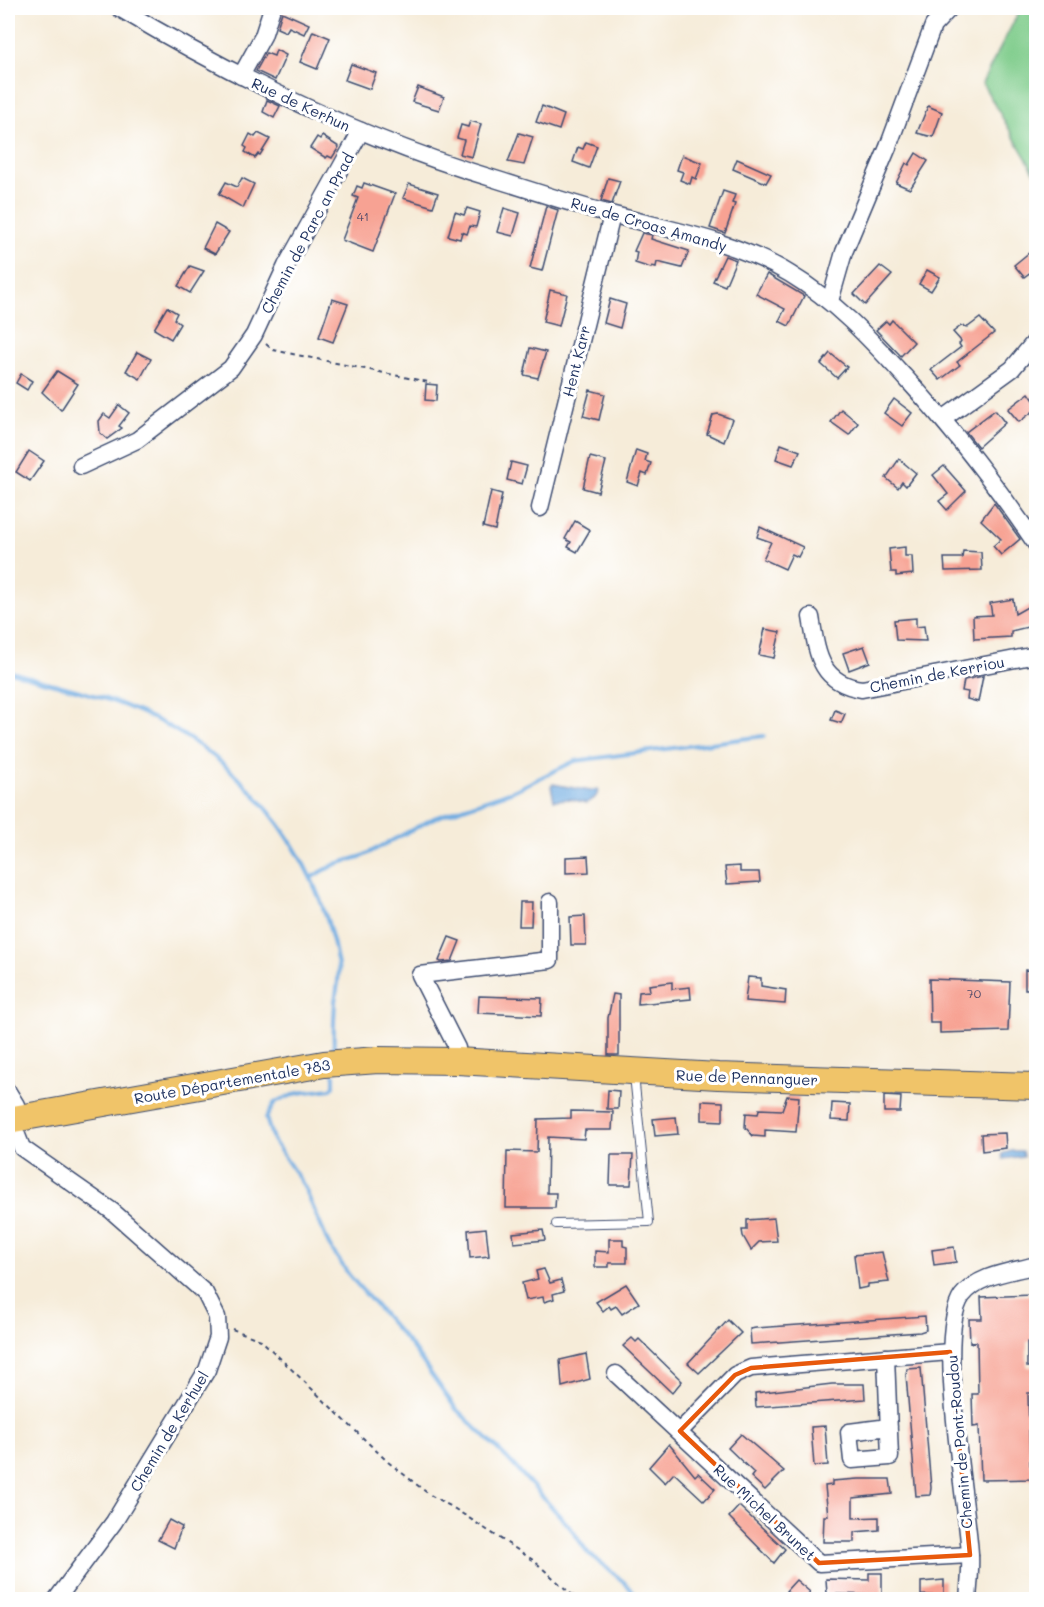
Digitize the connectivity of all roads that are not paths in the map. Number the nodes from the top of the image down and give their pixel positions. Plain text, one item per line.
1 (119, 8) edge
2 (272, 8) edge
3 (950, 8) edge
4 (242, 76) junction
5 (360, 131) junction
6 (612, 215) junction
7 (830, 301) junction
8 (1036, 340) edge
9 (943, 419) junction
10 (81, 466) dead end
11 (540, 508) dead end
12 (1036, 544) edge
13 (811, 617) dead end
14 (1036, 655) edge
15 (550, 902) dead end
16 (457, 1061) junction
17 (634, 1071) junction
18 (1036, 1086) edge
19 (8, 1092) edge
20 (9, 1120) edge
21 (556, 1224) dead end
22 (1036, 1265) edge
23 (950, 1352) junction
24 (886, 1357) junction
25 (616, 1374) dead end
26 (889, 1427) dead end
27 (680, 1431) junction
28 (970, 1555) junction
29 (56, 1599) edge
30 (968, 1599) edge

1 - 4 street, Rue de Kerhun
2 - 4 street, Rue de Kerhun
3 - 7 street
4 - 5 street, Rue de Kerhun
5 - 6 street, Rue de Croas Amandy
5 - 10 street, Chemin de Parc an Prad
6 - 7 street, Rue de Croas Amandy
6 - 11 street, Hent Karr
7 - 9 street, Rue de Croas Amandy
8 - 9 street
9 - 12 street, Rue de Croas Amandy
13 - 14 street, Chemin de Kerriou
15 - 16 street
16 - 17 main road, Rue de Pennanguer
16 - 20 main road, Route Départementale 783
17 - 18 main road, Rue de Pennanguer
17 - 21 lane
19 - 20 street
20 - 29 street, Chemin de Kerhuel
22 - 23 street, Chemin de Pont-Roudou
23 - 24 street
23 - 28 street, Chemin de Pont-Roudou
24 - 26 street
24 - 27 street
25 - 27 street, Rue Michel Brunet
27 - 28 street, Rue Michel Brunet
28 - 30 street, Chemin de Pont-Roudou

